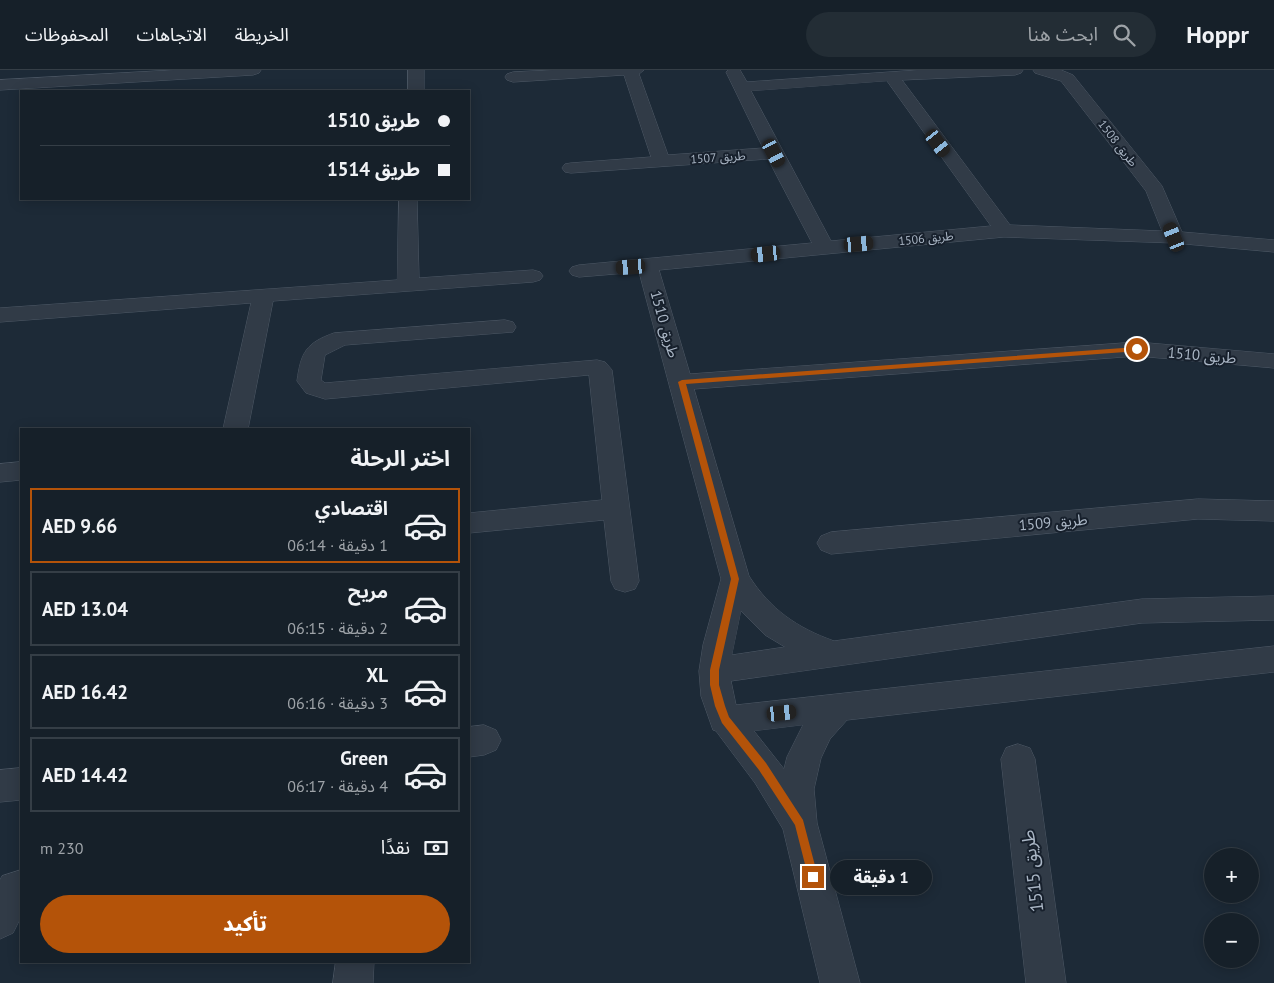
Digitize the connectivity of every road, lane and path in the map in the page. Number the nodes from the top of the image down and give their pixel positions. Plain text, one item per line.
1 (253, 70) edge
2 (416, 70) edge
3 (630, 70) edge
4 (636, 70) edge
5 (733, 70) edge
6 (1015, 70) edge
7 (1041, 70) edge
8 (891, 76) junction
9 (514, 77) dead end
10 (0, 85) edge
11 (49, 87) edge
12 (741, 87) junction
13 (416, 90) edge
14 (774, 153) junction
15 (662, 161) junction
16 (571, 168) dead end
17 (408, 200) edge
18 (1004, 231) junction
19 (1174, 237) junction
20 (1274, 246) edge
21 (826, 248) junction
22 (648, 266) junction
23 (579, 271) dead end
24 (533, 276) dead end
25 (408, 285) junction
26 (263, 296) junction
27 (0, 315) edge
28 (505, 327) dead end
29 (1274, 361) edge
30 (682, 382) junction
31 (235, 428) edge
32 (20, 471) edge
33 (0, 473) edge
34 (615, 509) junction
35 (1274, 511) edge
36 (470, 523) edge
37 (831, 543) dead end
38 (735, 579) junction
39 (625, 581) dead end
40 (1274, 608) edge
41 (834, 653) junction
42 (1274, 659) edge
43 (715, 670) junction
44 (839, 707) junction
45 (725, 720) junction
46 (1018, 759) dead end
47 (20, 784) edge
48 (0, 786) edge
49 (799, 824) junction
50 (355, 963) edge
51 (353, 983) edge
52 (840, 983) edge
53 (1046, 983) edge

1 - 11 street
2 - 13 street
3 - 4 street
3 - 9 street
3 - 15 street
5 - 12 street
6 - 8 street
7 - 19 street, طريق 1508
8 - 12 street
8 - 18 street
10 - 11 street
12 - 14 street
14 - 15 street, طريق 1507
14 - 21 street
15 - 16 street, طريق 1507
17 - 25 street
18 - 19 street, طريق 1506
18 - 21 street, طريق 1506
19 - 20 street, طريق 1506
21 - 22 street, طريق 1506
22 - 23 street, طريق 1506
22 - 30 street, طريق 1510
24 - 25 street
25 - 26 street
26 - 27 street
26 - 31 street
28 - 34 street
29 - 30 street, طريق 1510
30 - 38 street, طريق 1510
32 - 33 street
34 - 36 street
34 - 39 street
35 - 37 street, طريق 1509
38 - 41 street, طريق 1510
38 - 43 street, طريق 1510
40 - 41 street
41 - 43 street
42 - 44 street
43 - 45 street, طريق 1510
44 - 45 street
44 - 49 street
45 - 49 street
46 - 53 street, طريق 1515
47 - 48 street
49 - 52 street
50 - 51 street

